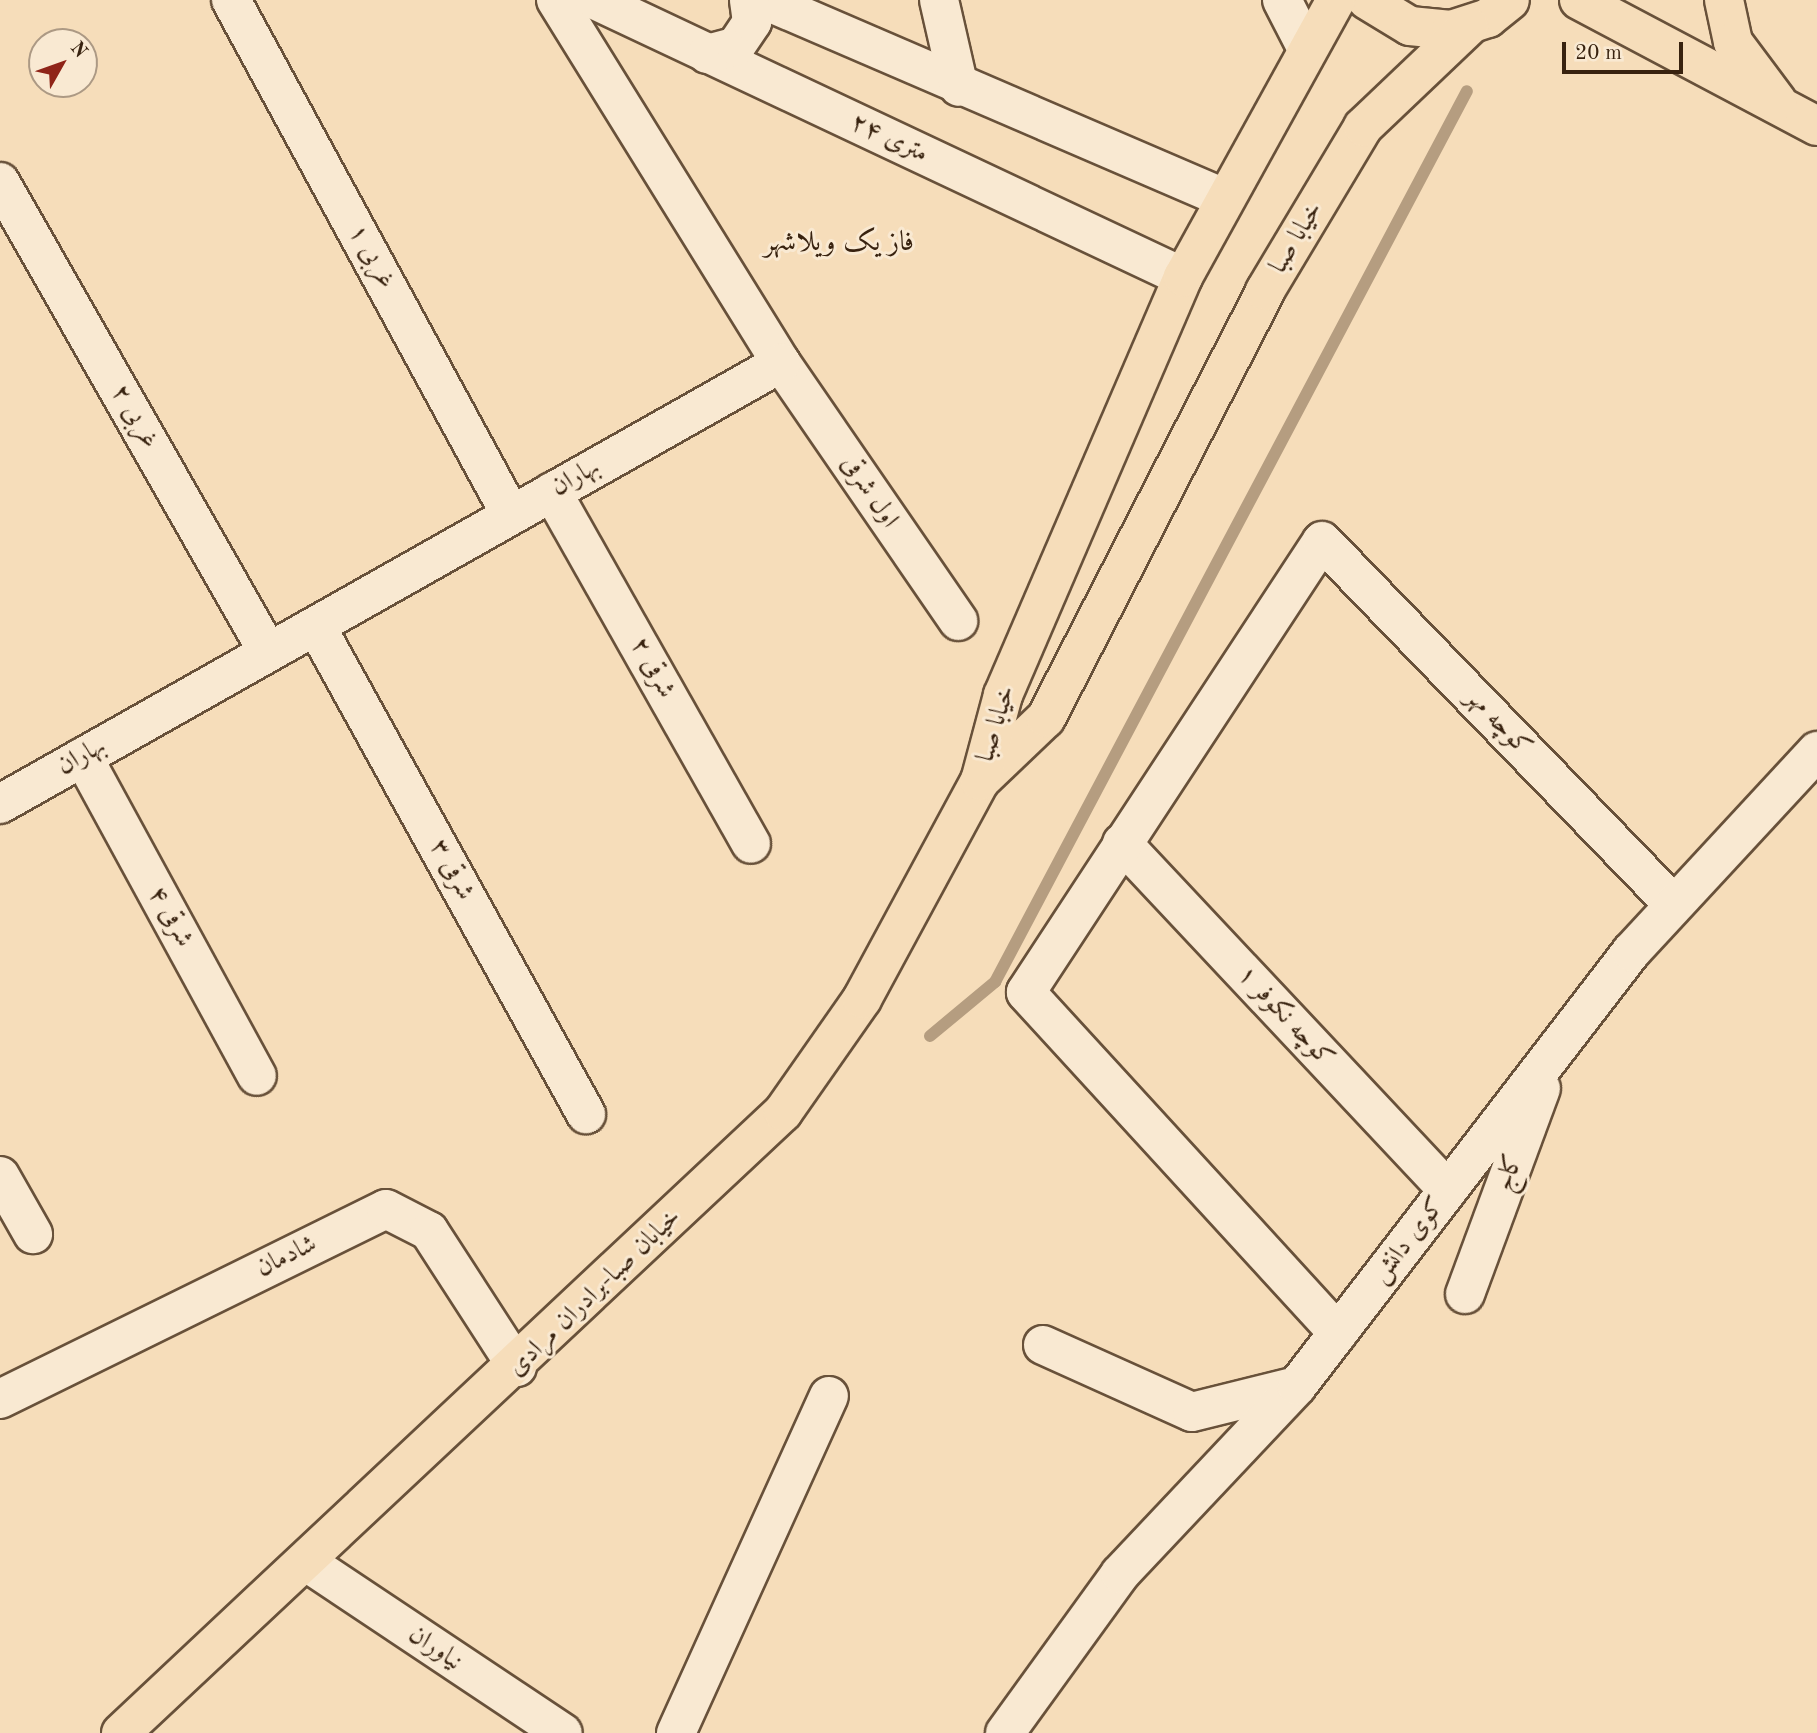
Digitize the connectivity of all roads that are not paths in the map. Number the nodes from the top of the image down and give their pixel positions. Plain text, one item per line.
1 (231, 0) edge
2 (556, 0) edge
3 (595, 0) edge
4 (749, 0) edge
5 (764, 0) edge
6 (939, 0) edge
7 (1282, 0) edge
8 (1336, 0) edge
9 (1367, 0) edge
10 (1510, 0) edge
11 (1578, 0) edge
12 (1724, 0) edge
13 (1469, 26) junction
14 (1305, 45) junction
15 (707, 54) junction
16 (959, 87) junction
17 (1783, 108) junction
18 (1817, 126) edge
19 (0, 181) edge
20 (1223, 198) junction
21 (1183, 277) junction
22 (781, 363) junction
23 (552, 492) junction
24 (511, 515) junction
25 (958, 621) dead end
26 (316, 626) junction
27 (268, 652) junction
28 (1817, 751) edge
29 (83, 757) junction
30 (980, 781) junction
31 (5, 790) edge
32 (1122, 843) junction
33 (751, 844) dead end
34 (1674, 905) junction
35 (1555, 1051) junction
36 (257, 1076) dead end
37 (586, 1114) dead end
38 (0, 1176) edge
39 (1448, 1190) junction
40 (33, 1234) dead end
41 (1465, 1294) dead end
42 (1338, 1333) junction
43 (1043, 1345) dead end
44 (517, 1367) junction
45 (1297, 1387) junction
46 (829, 1395) dead end
47 (0, 1399) edge
48 (308, 1563) junction
49 (121, 1733) edge
50 (562, 1733) edge
51 (676, 1733) edge
52 (1005, 1733) edge

1 - 24 street, ۱ غربی
2 - 22 street
3 - 15 street, ۲۴ متری
4 - 15 street
5 - 16 street
6 - 16 street
7 - 14 street
8 - 14 main road, خیابا صبا
9 - 13 main road
10 - 13 main road, خیابا صبا
11 - 17 main road
12 - 17 main road
13 - 30 main road, خیابا صبا
14 - 20 main road, خیابا صبا
15 - 21 street, ۲۴ متری
16 - 20 street
17 - 18 main road
19 - 27 street, ۲ غربی
20 - 21 main road, خیابا صبا
21 - 30 main road, خیابا صبا
22 - 23 street, بهاران
22 - 25 street, اول شرقی
23 - 24 street, بهاران
23 - 33 street, ۲ شرقی
24 - 26 street, بهاران
26 - 27 street, بهاران
26 - 37 street, ۳ شرقی
27 - 29 street, بهاران
28 - 34 street, کوی دانش
29 - 31 street, بهاران
29 - 36 street, ۴ شرقی
30 - 44 main road, خیابان صبا-برادران مرادی
32 - 34 street, کوچه مهر
32 - 39 street, کوچه نکوفر ۱
32 - 42 street
34 - 35 street, کوی دانش
35 - 39 street, کوی دانش
35 - 41 street, کاج
38 - 40 street
39 - 42 street, کوی دانش
42 - 45 street, کوی دانش
43 - 45 street
44 - 47 street, شادمان
44 - 48 main road, خیابان صبا-برادران مرادی
45 - 52 street, کوی دانش
46 - 51 street
48 - 49 main road, خیابان صبا-برادران مرادی
48 - 50 street, نیاوران

